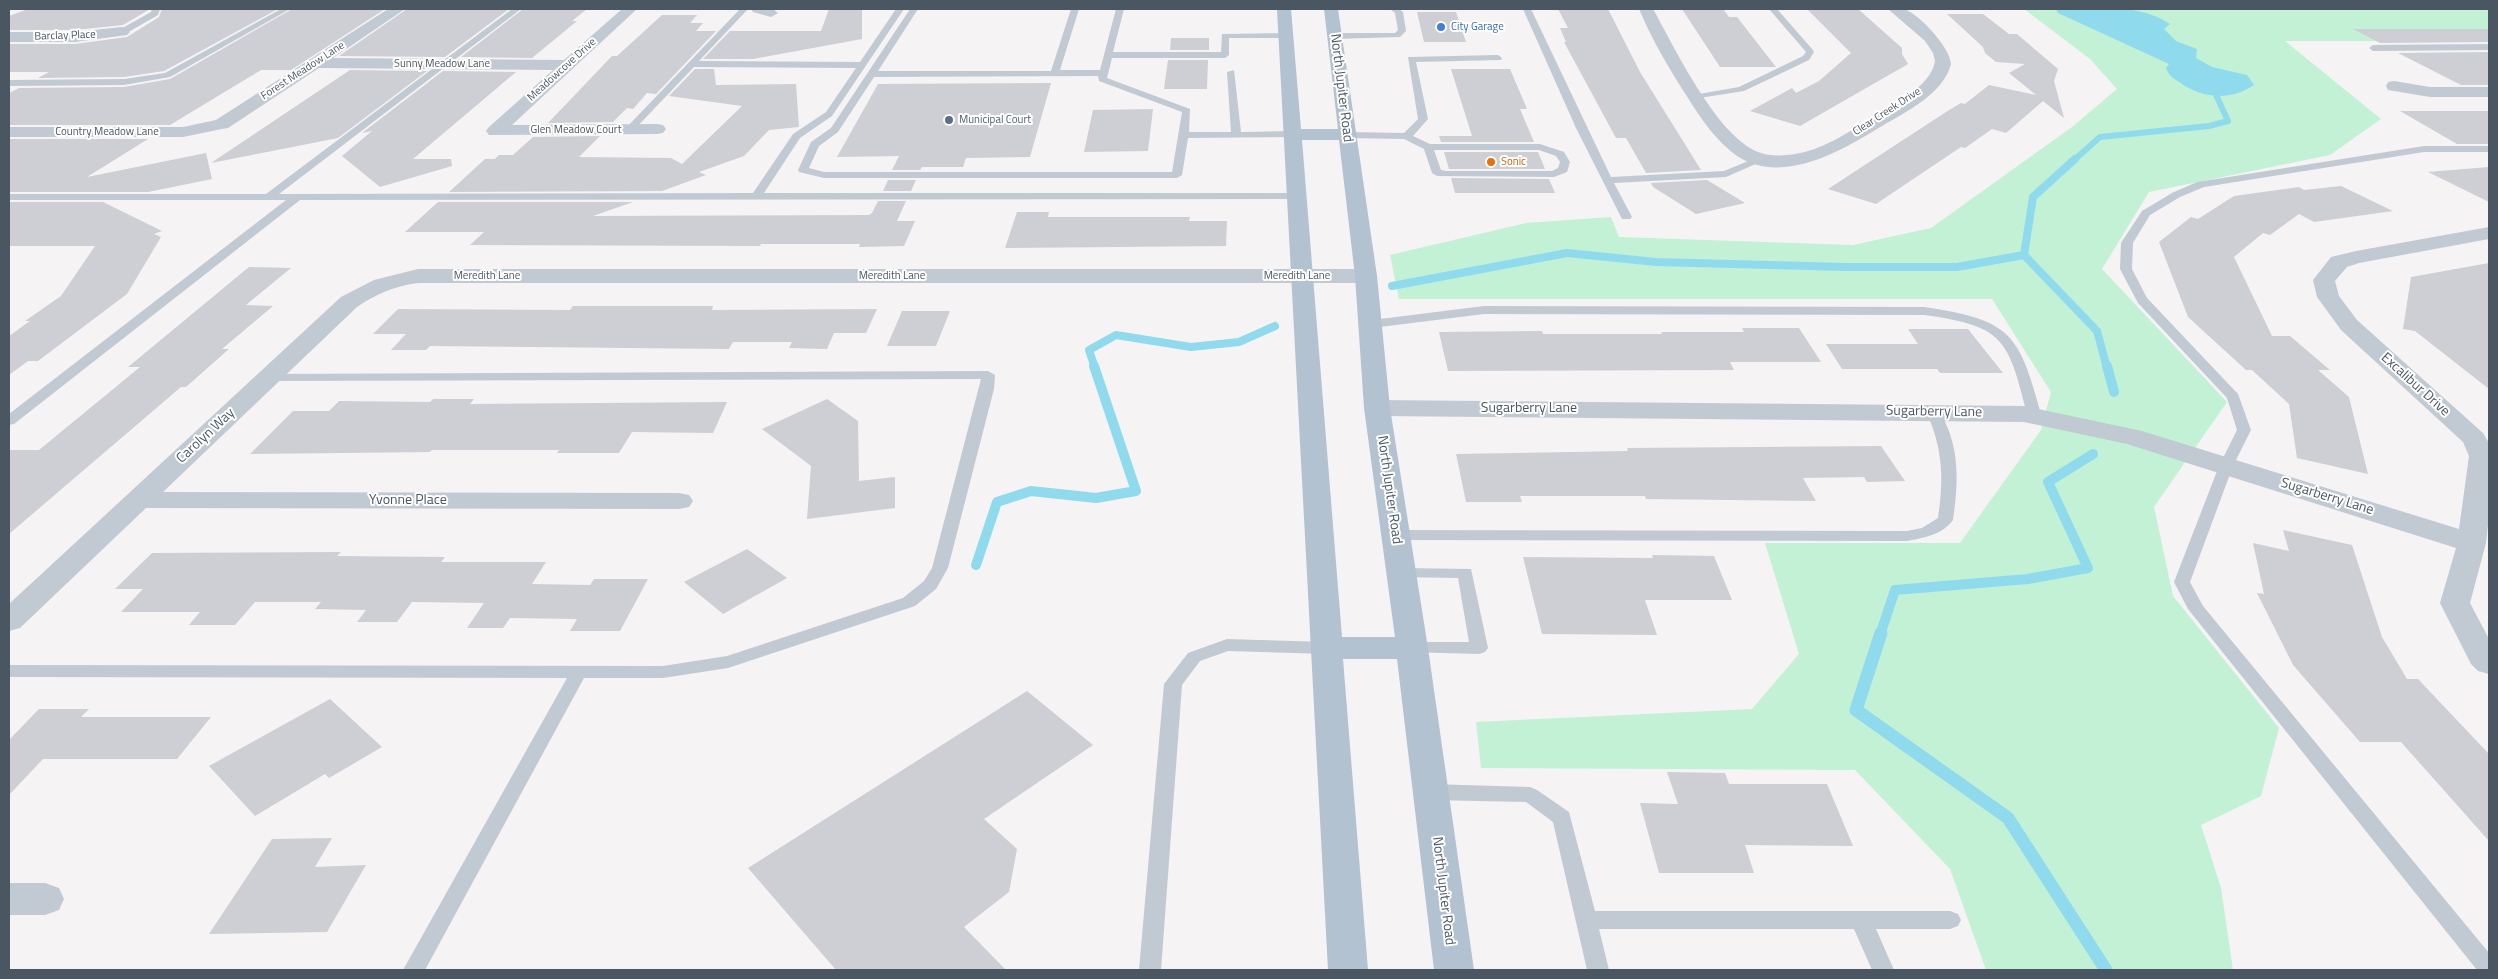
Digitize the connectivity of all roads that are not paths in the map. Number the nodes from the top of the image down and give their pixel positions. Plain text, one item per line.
1 (156, 9) edge
2 (286, 9) edge
3 (398, 9) edge
4 (517, 9) edge
5 (630, 9) edge
6 (744, 9) edge
7 (900, 9) edge
8 (914, 9) edge
9 (1075, 9) edge
10 (1120, 9) edge
11 (1284, 9) edge
12 (1331, 9) edge
13 (1394, 9) edge
14 (1527, 9) edge
15 (1646, 9) edge
16 (1773, 9) edge
17 (1895, 9) edge
18 (122, 32) joint
19 (1287, 36) junction
20 (1334, 36) junction
21 (9, 37) edge
22 (2373, 48) dead end
23 (2489, 48) edge
24 (1108, 54) junction
25 (1498, 58) dead end
26 (316, 63) junction
27 (444, 64) junction
28 (691, 64) junction
29 (568, 65) junction
30 (863, 65) junction
31 (1231, 72) dead end
32 (1055, 73) junction
33 (1104, 73) junction
34 (872, 74) junction
35 (9, 83) edge
36 (2394, 86) dead end
37 (2489, 92) edge
38 (1696, 96) junction
39 (206, 129) joint
40 (657, 129) dead end
41 (629, 130) junction
42 (495, 131) joint
43 (9, 132) edge
44 (1294, 134) junction
45 (1184, 135) junction
46 (1236, 135) junction
47 (1347, 135) junction
48 (1406, 136) junction
49 (1428, 147) junction
50 (2489, 149) edge
51 (1770, 160) junction
52 (1607, 180) junction
53 (1297, 196) junction
54 (9, 197) edge
55 (268, 197) junction
56 (297, 197) junction
57 (756, 197) junction
58 (1626, 217) dead end
59 (2489, 233) edge
60 (418, 276) joint
61 (1303, 276) junction
62 (1366, 276) junction
63 (1372, 324) junction
64 (269, 376) junction
65 (1377, 408) junction
66 (1933, 412) junction
67 (2035, 416) junction
68 (9, 421) edge
69 (2482, 439) edge
70 (2226, 466) junction
71 (137, 500) junction
72 (678, 501) dead end
73 (1395, 535) junction
74 (2472, 543) junction
75 (1401, 573) junction
76 (9, 621) edge
77 (1326, 648) junction
78 (1412, 648) junction
79 (2489, 663) edge
80 (9, 671) edge
81 (579, 672) junction
82 (1430, 792) junction
83 (9, 899) edge
84 (45, 899) dead end
85 (1586, 920) junction
86 (1861, 920) junction
87 (1950, 920) dead end
88 (414, 970) edge
89 (1150, 970) edge
90 (1348, 970) edge
91 (1454, 970) edge
92 (1598, 970) edge
93 (1883, 970) edge
94 (2489, 970) edge

1 - 18 lane
2 - 35 lane
3 - 26 street, Forest Meadow Lane
4 - 27 lane
5 - 29 street, Meadowcove Drive
6 - 28 lane
7 - 30 lane
8 - 34 lane
9 - 32 lane
10 - 24 lane
11 - 19 main road
12 - 20 main road, North Jupiter Road
13 - 20 lane
14 - 52 lane
15 - 38 street
16 - 38 lane
17 - 51 street, Clear Creek Drive
18 - 21 street, Barclay Place
19 - 24 lane
19 - 44 main road
20 - 47 main road, North Jupiter Road
22 - 23 lane
24 - 33 lane
25 - 48 lane
26 - 27 street, Sunny Meadow Lane
26 - 39 street, Forest Meadow Lane
27 - 29 street, Sunny Meadow Lane
27 - 55 lane
28 - 30 lane
28 - 41 lane
29 - 42 street, Meadowcove Drive
30 - 57 lane
31 - 46 lane
32 - 33 lane
32 - 34 lane
33 - 45 lane
34 - 45 lane
36 - 37 street
38 - 51 street
39 - 43 street, Country Meadow Lane
40 - 41 street, Glen Meadow Court
41 - 42 street, Glen Meadow Court
44 - 46 lane
44 - 47 main road
44 - 53 main road
45 - 46 lane
47 - 48 lane
47 - 62 main road, North Jupiter Road
48 - 49 lane
49 - 49 lane
50 - 70 lane
51 - 52 lane
52 - 58 lane
53 - 57 lane
53 - 61 main road
54 - 55 lane
55 - 56 lane
56 - 57 lane
56 - 68 lane
59 - 69 street, Excalibur Drive
60 - 61 street, Meredith Lane
60 - 64 street, Carolyn Way
61 - 62 street, Meredith Lane
61 - 77 main road
62 - 63 main road, North Jupiter Road
63 - 65 main road, North Jupiter Road
63 - 67 lane
64 - 71 street, Carolyn Way
64 - 81 lane
65 - 66 street, Sugarberry Lane
65 - 73 main road, North Jupiter Road
66 - 67 street, Sugarberry Lane
66 - 73 lane
67 - 70 street, Sugarberry Lane
69 - 74 street, Excalibur Drive
70 - 74 street, Sugarberry Lane
70 - 94 lane
71 - 72 street, Yvonne Place
71 - 76 street, Carolyn Way
73 - 75 main road, North Jupiter Road
74 - 79 street, Excalibur Drive
75 - 78 main road, North Jupiter Road
75 - 78 lane
77 - 78 main road
77 - 89 lane
77 - 90 main road
78 - 82 main road, North Jupiter Road
80 - 81 lane
81 - 88 lane
82 - 85 lane
82 - 91 main road, North Jupiter Road
83 - 84 street
85 - 86 lane
85 - 92 lane
86 - 87 lane
86 - 93 lane

